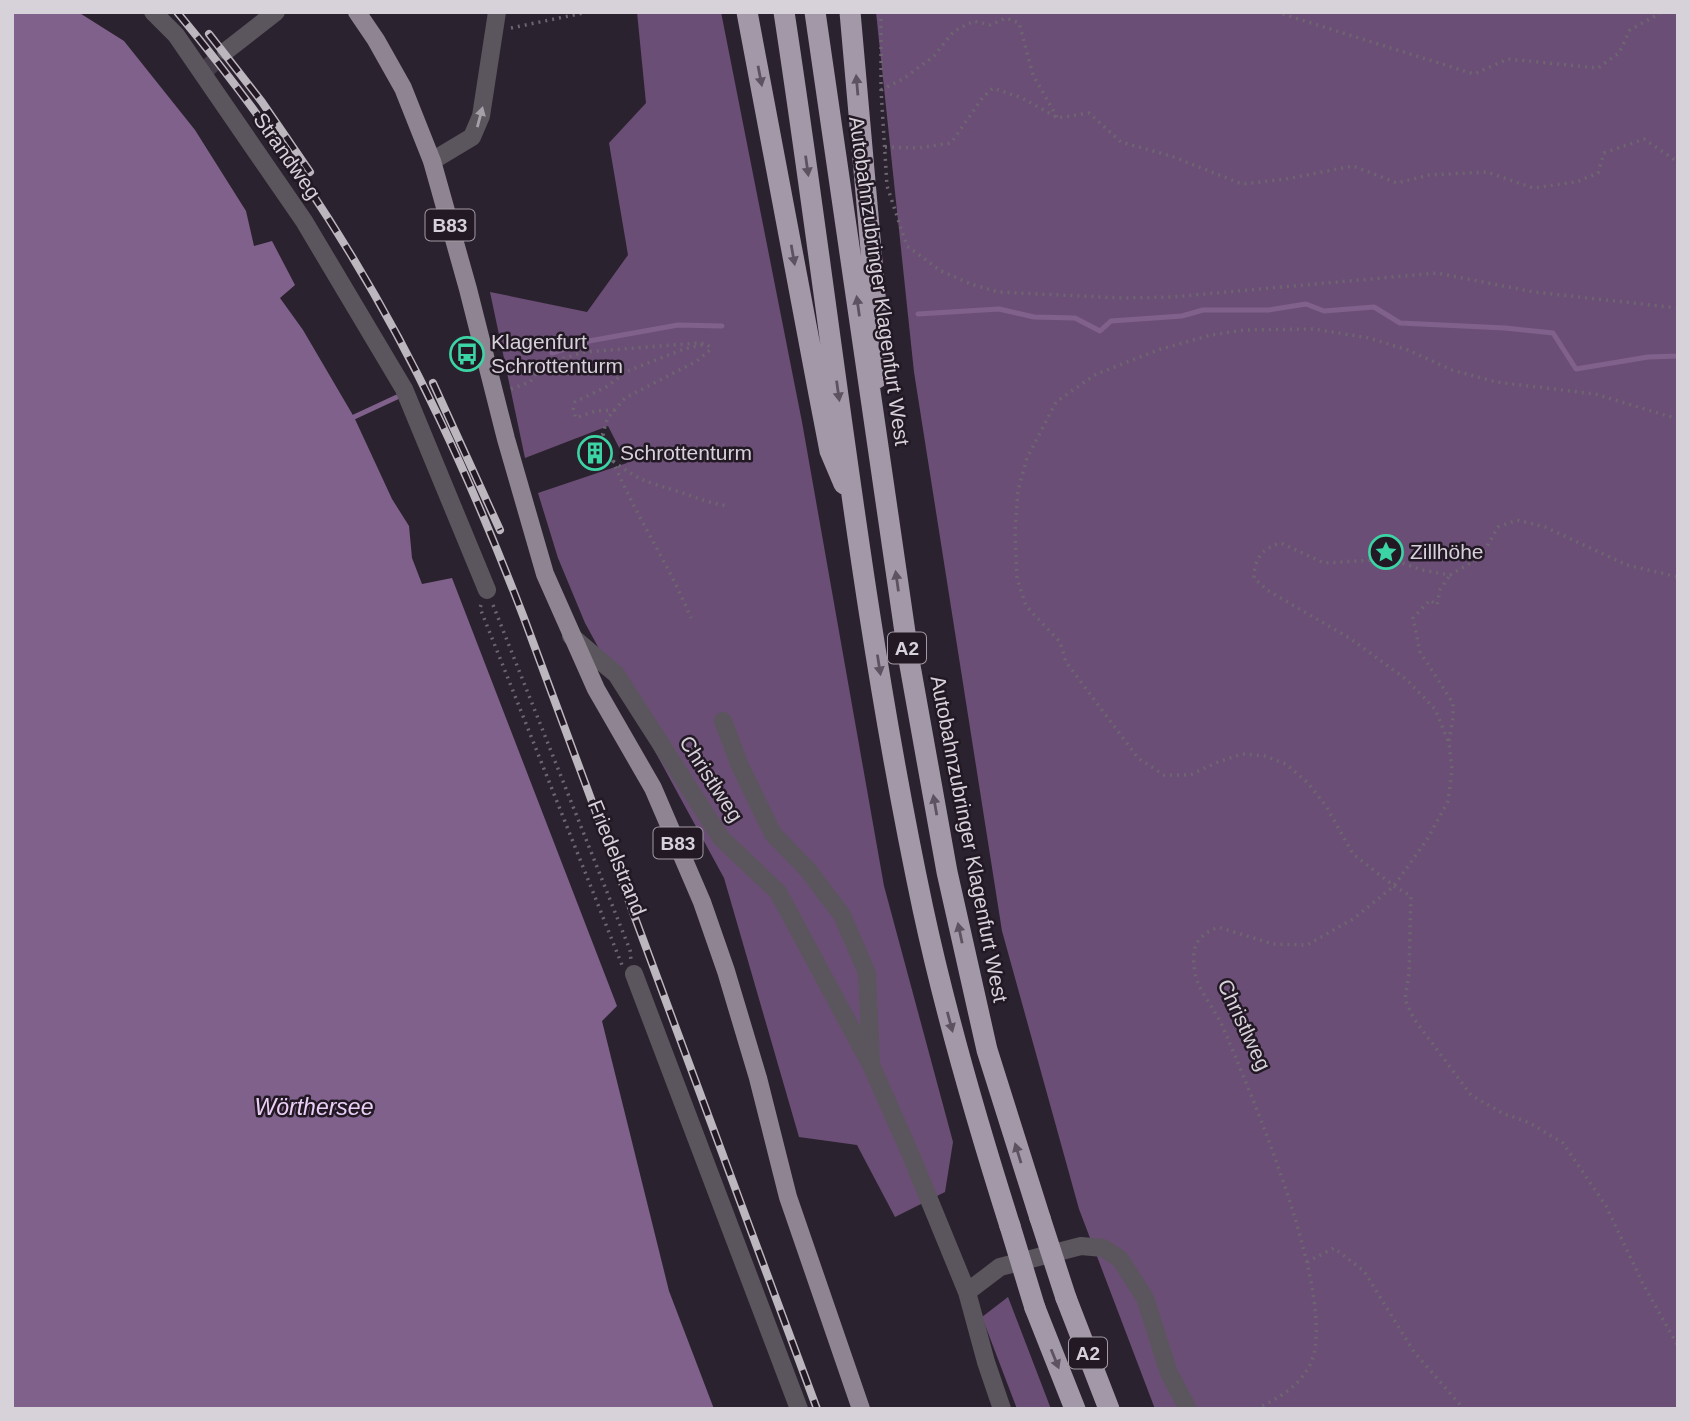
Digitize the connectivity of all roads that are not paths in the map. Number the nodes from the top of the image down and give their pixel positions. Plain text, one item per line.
1 (153, 12) edge
2 (276, 12) edge
3 (357, 12) edge
4 (747, 12) edge
5 (784, 12) edge
6 (815, 12) edge
7 (850, 12) edge
8 (496, 21) edge
9 (226, 51) tunnel mouth
10 (432, 161) junction
11 (874, 422) junction
12 (856, 515) junction
13 (487, 590) road end
14 (571, 636) junction
15 (723, 721) dead end
16 (634, 974) road end
17 (872, 1067) junction
18 (967, 1292) junction
19 (799, 1409) edge
20 (861, 1409) edge
21 (1002, 1409) edge
22 (1075, 1409) edge
23 (1109, 1409) edge
24 (1188, 1409) edge

1 - 13 street, Strandweg
2 - 9 street
3 - 10 main road, B83
4 -> 12 highway
5 -> 12 highway, A2
11 -> 6 highway, Autobahnzubringer Klagenfurt West / A2
11 -> 7 highway
10 -> 8 street
10 - 14 main road, B83
23 -> 11 highway, Autobahnzubringer Klagenfurt West / A2, bridge
12 -> 22 highway, A2, bridge
14 - 17 street, Christlweg
14 - 20 main road, B83
15 - 17 street
16 - 19 street
17 - 18 street, Christlweg
18 - 21 street, Christlweg
18 - 24 street

